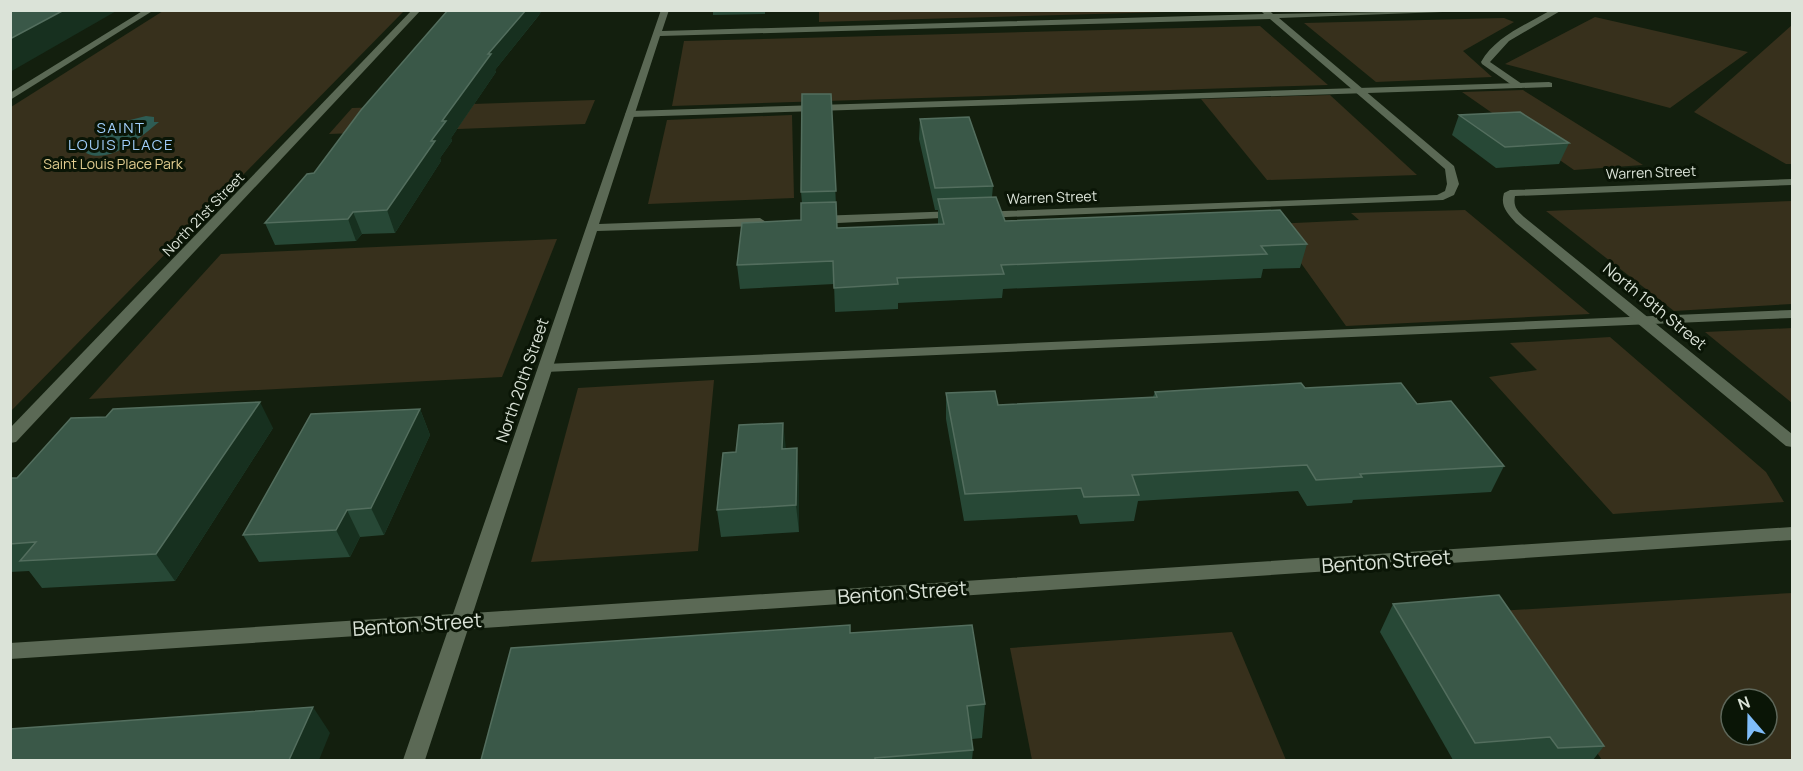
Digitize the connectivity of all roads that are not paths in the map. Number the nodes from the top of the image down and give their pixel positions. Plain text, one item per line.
1 (150, 10) edge
2 (417, 10) edge
3 (665, 10) edge
4 (1493, 10) edge
5 (1558, 10) edge
6 (1466, 11) edge
7 (1268, 14) edge
8 (657, 34) junction
9 (1549, 85) dead end
10 (1519, 86) junction
11 (1359, 91) junction
12 (10, 97) edge
13 (630, 114) junction
14 (1792, 182) edge
15 (1510, 193) joint
16 (807, 220) edge
17 (771, 222) edge
18 (592, 228) junction
19 (1792, 314) edge
20 (1645, 321) junction
21 (545, 368) junction
22 (10, 438) edge
23 (1792, 442) edge
24 (1792, 534) edge
25 (461, 621) junction
26 (10, 651) edge
27 (414, 760) edge

1 - 12 street
2 - 22 street, North 21st Street
3 - 8 street, North 20th Street
4 - 6 street
5 - 10 street
6 - 7 street
7 - 8 street
7 - 11 street
8 - 13 street, North 20th Street
9 - 10 street
10 - 11 street
11 - 13 street
11 - 16 street, Warren Street
13 - 18 street, North 20th Street
14 - 15 street, Warren Street
15 - 20 street, North 19th Street
17 - 18 street
18 - 21 street, North 20th Street
19 - 20 street
20 - 21 street
20 - 23 street, North 19th Street
21 - 25 street, North 20th Street
24 - 25 street, Benton Street
25 - 26 street, Benton Street
25 - 27 street, North 20th Street

